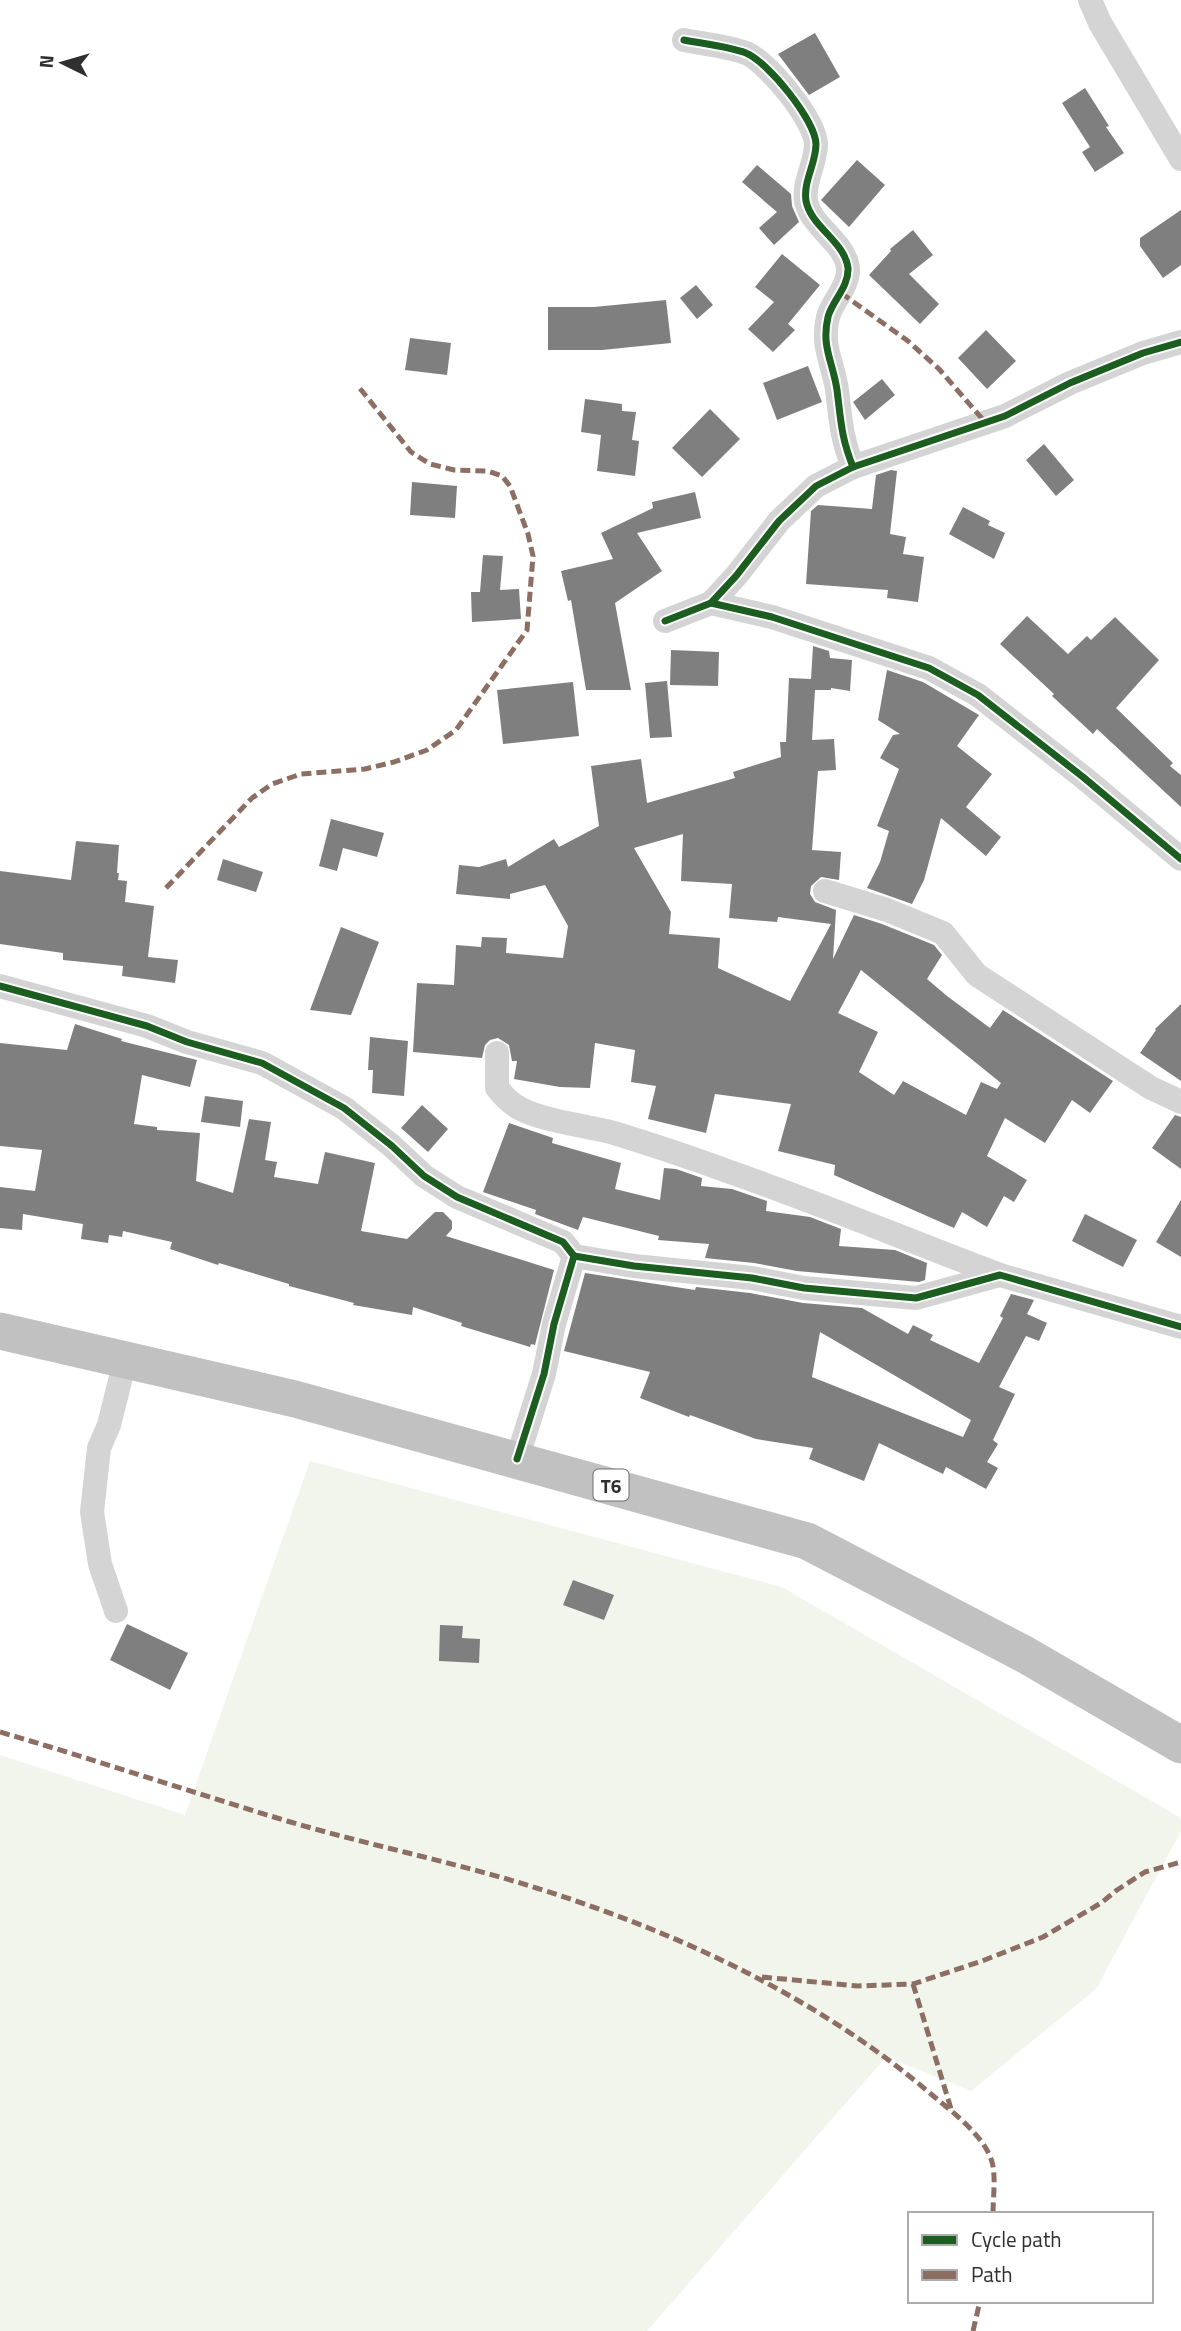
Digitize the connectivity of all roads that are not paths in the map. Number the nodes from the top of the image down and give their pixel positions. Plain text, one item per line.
1 (1090, 0) edge
2 (684, 40) dead end
3 (1181, 159) edge
4 (1181, 342) edge
5 (853, 467) junction
6 (711, 603) junction
7 (665, 621) dead end
8 (1181, 859) edge
9 (825, 891) dead end
10 (0, 986) edge
11 (497, 1053) dead end
12 (1181, 1102) edge
13 (574, 1256) junction
14 (1000, 1275) junction
15 (1181, 1327) edge
16 (0, 1331) edge
17 (125, 1361) junction
18 (517, 1459) junction
19 (116, 1611) dead end
20 (1181, 1745) edge

1 - 3 street
2 - 5 street
4 - 5 street
5 - 6 street
6 - 7 street
6 - 8 street
9 - 12 street
10 - 13 street
11 - 14 street
13 - 14 street
13 - 18 street
14 - 15 street
16 - 17 highway, T6
17 - 18 highway, T6
17 - 19 street
18 - 20 highway, T6

